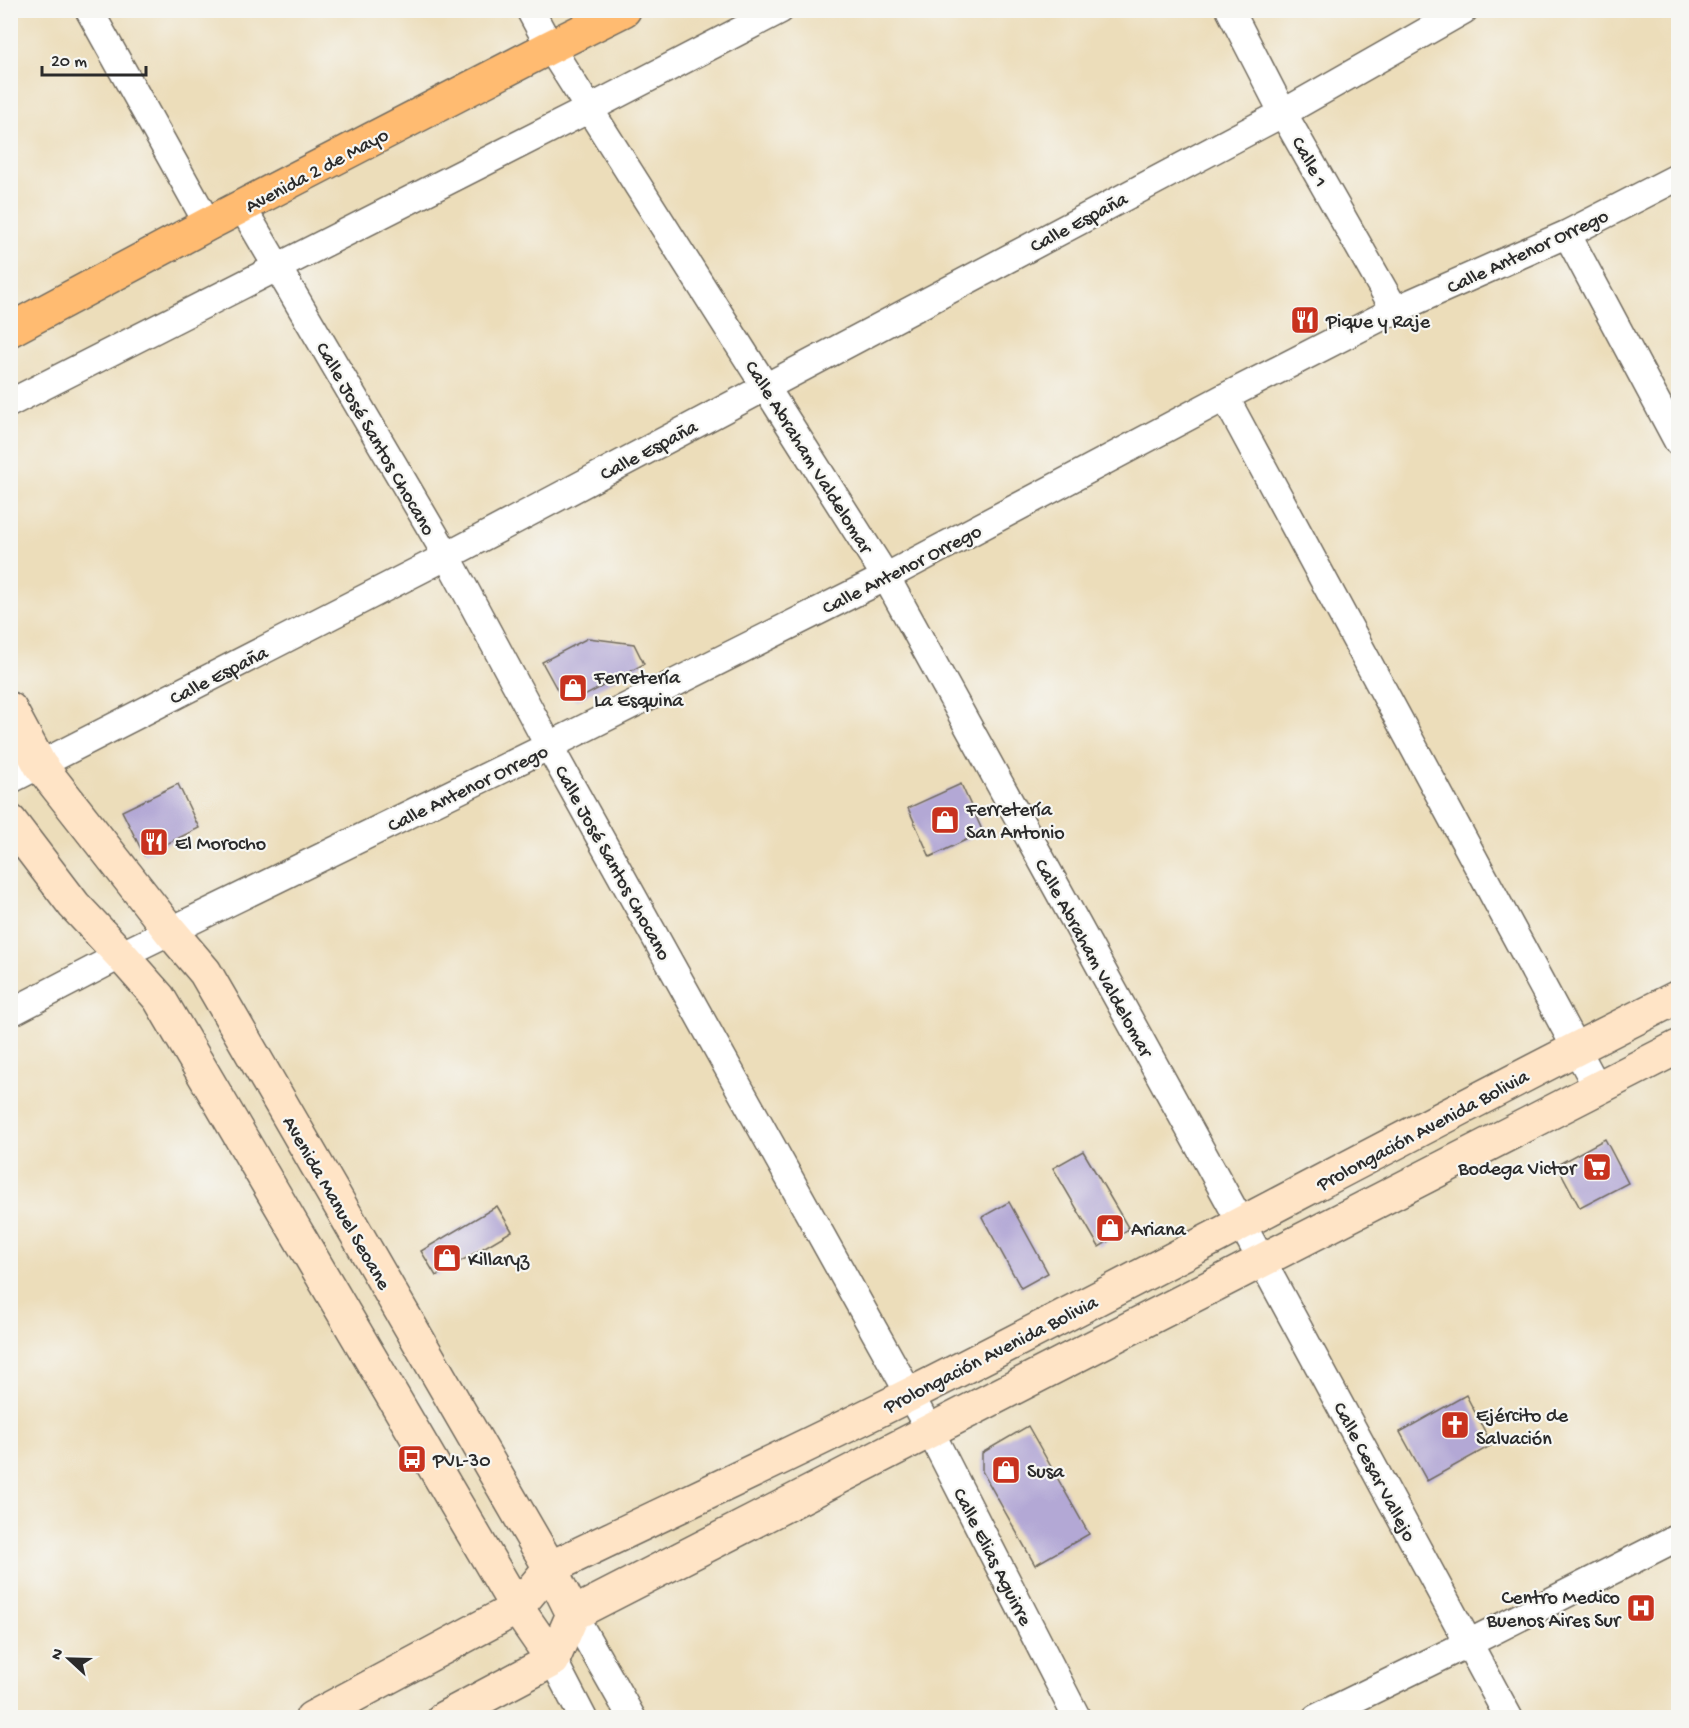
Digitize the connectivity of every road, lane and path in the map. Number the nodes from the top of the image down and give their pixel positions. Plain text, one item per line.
1 (89, 10) edge
2 (530, 10) edge
3 (624, 10) edge
4 (780, 10) edge
5 (1230, 10) edge
6 (1464, 10) edge
7 (550, 47) junction
8 (589, 109) junction
9 (1283, 113) junction
10 (1678, 177) edge
11 (242, 207) junction
12 (208, 224) junction
13 (1567, 234) junction
14 (277, 268) junction
15 (1395, 310) junction
16 (10, 330) edge
17 (766, 387) junction
18 (1225, 397) junction
19 (10, 403) edge
20 (1678, 442) edge
21 (447, 556) junction
22 (886, 577) junction
23 (10, 709) edge
24 (549, 746) junction
25 (40, 765) junction
26 (10, 780) edge
27 (10, 821) edge
28 (171, 932) junction
29 (121, 955) junction
30 (1678, 997) edge
31 (10, 1013) edge
32 (1678, 1047) edge
33 (1576, 1048) junction
34 (1598, 1089) junction
35 (1241, 1224) junction
36 (1263, 1262) junction
37 (909, 1395) junction
38 (930, 1431) junction
39 (1678, 1537) edge
40 (550, 1568) junction
41 (517, 1608) junction
42 (573, 1614) junction
43 (1470, 1643) junction
44 (553, 1660) junction
45 (312, 1718) edge
46 (444, 1718) edge
47 (583, 1718) edge
48 (632, 1718) edge
49 (1077, 1718) edge
50 (1316, 1718) edge
51 (1509, 1718) edge

1 - 12 street
2 - 7 street, Calle Abraham Valdelomar
3 - 7 highway, Avenida 2 de Mayo
4 - 8 street
5 - 9 street, Calle 1
6 - 9 street, Calle España
7 - 8 street, Calle Abraham Valdelomar
7 - 11 highway, Avenida 2 de Mayo
8 - 14 street
8 - 17 street, Calle Abraham Valdelomar
9 - 15 street, Calle 1
9 - 17 street, Calle España
10 - 13 street, Calle Antenor Orrego
11 - 12 highway, Avenida 2 de Mayo
11 - 14 street, Calle José Santos Chocano
12 - 16 highway, Avenida 2 de Mayo
13 - 15 street, Calle Antenor Orrego
13 - 20 street
14 - 19 street
14 - 21 street, Calle José Santos Chocano
15 - 18 street, Calle Antenor Orrego
17 - 21 street, Calle España
17 - 22 street, Calle Abraham Valdelomar
18 - 22 street, Calle Antenor Orrego
18 - 33 street
21 - 24 street, Calle José Santos Chocano
21 - 25 street, Calle España
22 - 24 street, Calle Antenor Orrego
22 - 35 street, Calle Abraham Valdelomar
23 - 25 street, Avenida Manuel Seoane
24 - 28 street, Calle Antenor Orrego
24 - 37 street, Calle José Santos Chocano
25 - 26 street, Calle España
25 - 28 street, Avenida Manuel Seoane
27 - 29 street
28 - 29 street, Calle Antenor Orrego
28 - 40 street, Avenida Manuel Seoane
29 - 31 street, Calle Antenor Orrego
29 - 41 street
30 - 33 street, Prolongación Avenida Bolivia
32 - 34 street
33 - 34 street
33 - 35 street, Prolongación Avenida Bolivia
34 - 36 street
35 - 36 street, Calle Cesar Vallejo
35 - 37 street, Prolongación Avenida Bolivia
36 - 38 street
36 - 43 street, Calle Cesar Vallejo
37 - 38 street, Calle Elias Aguirre
37 - 40 street, Prolongación Avenida Bolivia
38 - 42 street
38 - 49 street, Calle Elias Aguirre
39 - 43 street
40 - 41 street, Prolongación Avenida Bolivia
40 - 42 street, Avenida Manuel Seoane
41 - 44 street
41 - 45 street, Prolongación Avenida Bolivia
42 - 44 street
42 - 48 street, Avenida Manuel Seoane
43 - 50 street
43 - 51 street, Calle Cesar Vallejo
44 - 46 street
44 - 47 street

